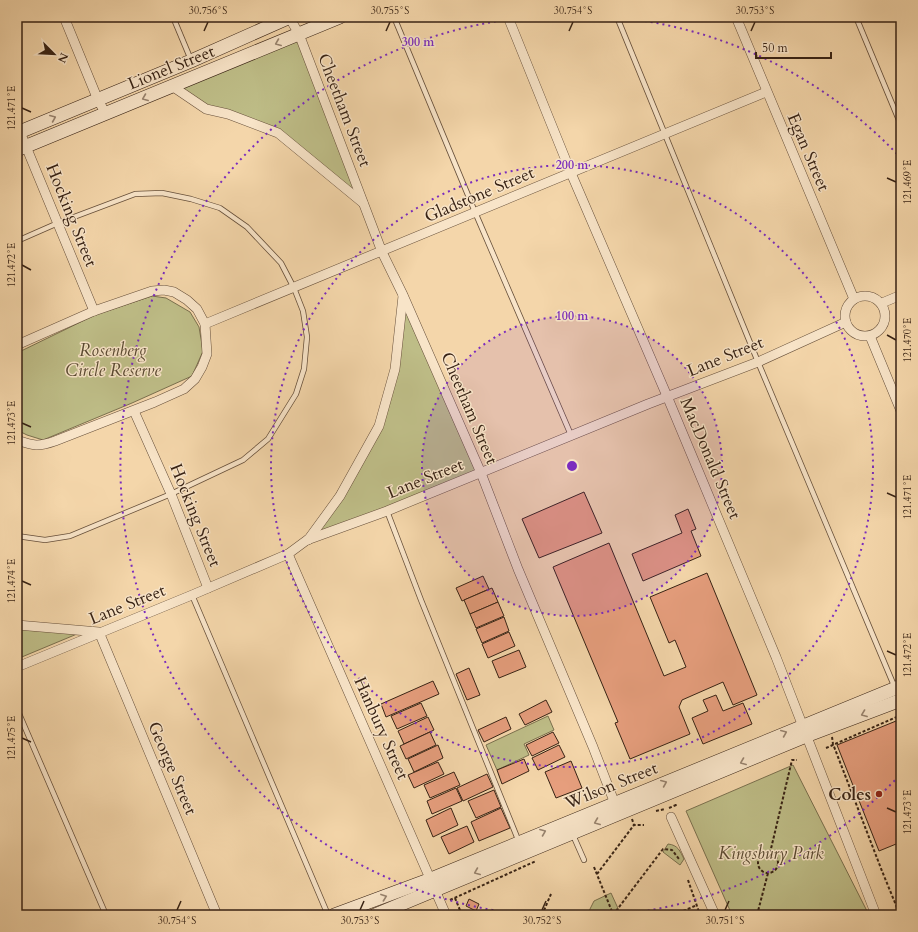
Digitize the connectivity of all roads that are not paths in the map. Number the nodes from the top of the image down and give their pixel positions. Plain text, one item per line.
1 (64, 17) edge
2 (173, 17) edge
3 (289, 17) edge
4 (340, 17) edge
5 (394, 17) edge
6 (508, 17) edge
7 (616, 17) edge
8 (736, 17) edge
9 (856, 17) edge
10 (299, 34) junction
11 (191, 61) junction
12 (172, 86) junction
13 (766, 92) junction
14 (98, 100) junction
15 (106, 114) junction
16 (901, 125) edge
17 (18, 133) edge
18 (664, 135) junction
19 (21, 149) edge
20 (571, 173) junction
21 (364, 204) junction
22 (475, 212) junction
23 (58, 223) junction
24 (17, 241) edge
25 (382, 252) junction
26 (294, 288) junction
27 (403, 295) junction
28 (901, 295) edge
29 (854, 299) junction
30 (882, 304) junction
31 (94, 311) junction
32 (846, 322) junction
33 (205, 324) junction
34 (870, 336) junction
35 (17, 344) edge
36 (758, 362) junction
37 (667, 396) junction
38 (134, 411) junction
39 (901, 411) edge
40 (571, 435) junction
41 (17, 440) edge
42 (481, 473) junction
43 (171, 494) junction
44 (387, 511) junction
45 (17, 536) edge
46 (307, 540) junction
47 (288, 554) junction
48 (208, 588) junction
49 (192, 595) junction
50 (17, 625) edge
51 (99, 632) junction
52 (17, 667) edge
53 (900, 694) edge
54 (17, 709) edge
55 (804, 731) junction
56 (617, 809) junction
57 (671, 817) dead end
58 (570, 827) junction
59 (519, 842) junction
60 (584, 860) dead end
61 (433, 884) junction
62 (106, 915) edge
63 (217, 915) edge
64 (328, 915) edge
65 (334, 915) edge
66 (375, 915) edge
67 (446, 915) edge
68 (715, 915) edge
69 (876, 915) edge

1 - 14 street
2 - 11 lane
3 - 10 street, Cheetham Street
3 - 11 street, Lionel Street
4 - 10 street, Lionel Street
5 - 22 lane
6 - 20 street, MacDonald Street
7 - 18 lane
8 - 13 street, Egan Street
9 - 16 lane
10 -> 12 street, Lionel Street
10 - 21 street, Cheetham Street
11 - 14 street, Lionel Street
12 -> 15 street, Lionel Street
12 - 21 street
13 - 18 street, Gladstone Street
13 - 29 street, Egan Street
14 - 15 street
17 -> 14 street, Lionel Street
15 - 19 street, Lionel Street
17 - 19 street, Hocking Street
18 - 20 street, Gladstone Street
18 - 36 lane
19 - 23 street, Hocking Street
20 - 22 street, Gladstone Street
20 - 37 street, MacDonald Street
21 - 25 street, Cheetham Street
22 - 25 street, Gladstone Street
22 - 40 lane
23 - 24 lane
23 - 26 lane
23 - 31 street, Hocking Street
25 - 26 street, Gladstone Street
25 - 27 street, Cheetham Street
26 - 33 street, Gladstone Street
26 - 43 lane
27 - 42 street, Cheetham Street
27 - 46 street
28 - 30 street
29 - 30 street
29 - 32 street
30 - 34 street
31 - 33 street
31 - 35 street
32 - 34 street
32 - 36 street, Lane Street
33 - 38 street
34 - 39 street
36 - 37 street, Lane Street
36 - 53 lane
37 - 40 street, Lane Street
37 - 55 street, MacDonald Street
38 - 41 street
38 - 43 street, Hocking Street
40 - 42 street, Lane Street
42 - 44 street, Lane Street
42 - 56 street, Cheetham Street
43 - 45 lane
43 - 48 street, Hocking Street
44 - 46 street, Lane Street
44 - 59 lane
46 - 47 street, Lane Street
47 - 48 street, Lane Street
47 - 61 street, Hanbury Street
48 - 49 street, Lane Street
49 - 51 street, Lane Street
49 - 64 lane
50 - 51 street
51 - 52 street, Lane Street
51 - 63 street, George Street
53 - 55 street, Wilson Street
54 - 62 lane
55 - 56 street, Wilson Street
55 - 69 street, MacDonald Street
56 - 58 street, Wilson Street
57 - 68 street
59 -> 58 street, Wilson Street
58 - 60 lane
58 -> 61 street, Wilson Street
59 - 61 street, Wilson Street
65 -> 61 street, Wilson Street
61 - 66 street, Wilson Street
61 - 67 street, Hanbury Street

